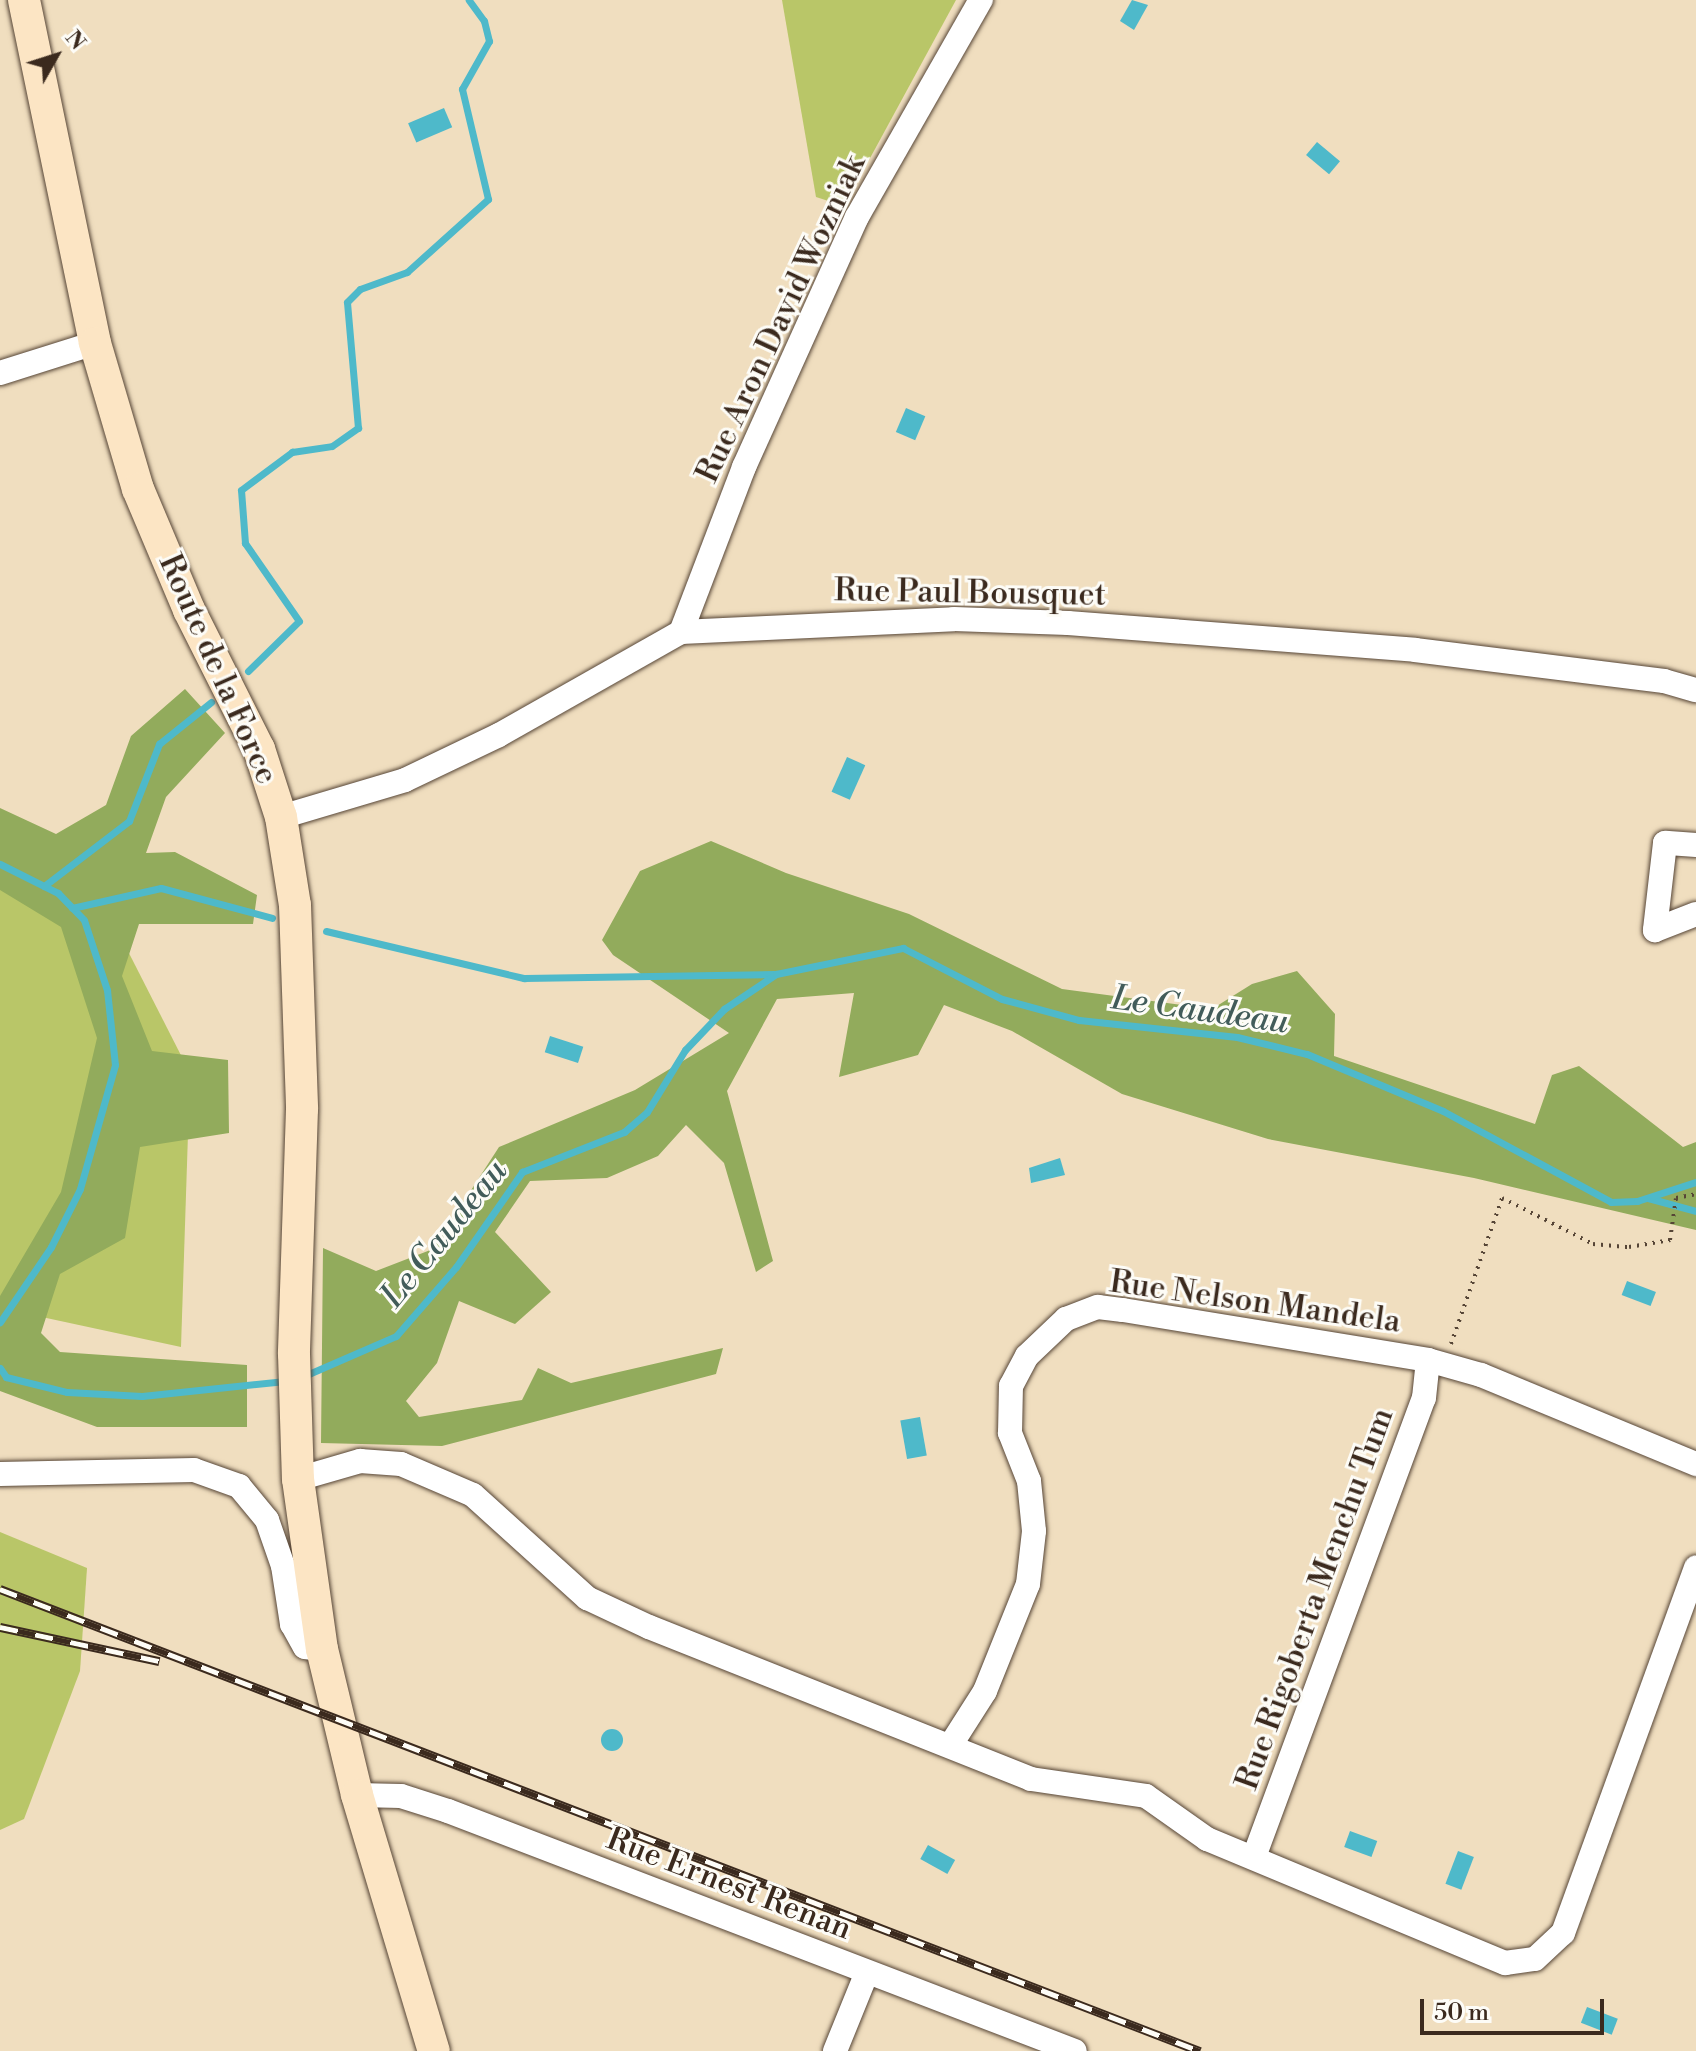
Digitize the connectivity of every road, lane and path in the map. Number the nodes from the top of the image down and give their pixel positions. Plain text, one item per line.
1 (24, 0) edge
2 (981, 0) edge
3 (95, 343) junction
4 (0, 373) edge
5 (681, 632) junction
6 (1696, 690) edge
7 (281, 817) junction
8 (1696, 845) edge
9 (1696, 914) edge
10 (1696, 1194) edge
11 (1436, 1363) junction
12 (1696, 1464) edge
13 (0, 1474) edge
14 (298, 1479) junction
15 (1696, 1567) edge
16 (322, 1649) junction
17 (950, 1746) junction
18 (357, 1795) junction
19 (1254, 1857) junction
20 (867, 1972) junction
21 (434, 2051) edge
22 (835, 2051) edge
23 (1075, 2051) edge

1 - 3 street, Route de la Force
2 - 5 street, Rue Aron David Wozniak
3 - 4 street
3 - 7 street, Route de la Force
5 - 6 street, Rue Paul Bousquet
5 - 7 street, Rue Paul Bousquet
7 - 14 street, Route de la Force
8 - 9 street
10 - 11 path
11 - 12 street, Rue Nelson Mandela
11 - 17 street, Rue Nelson Mandela
11 - 19 street, Rue Rigoberta Menchu Tum
13 - 16 street
14 - 16 street, Route de la Force
14 - 17 street
15 - 19 street
16 - 18 street, Route de la Force
17 - 19 street
18 - 20 street, Rue Ernest Renan
18 - 21 street, Route de la Force
20 - 22 street
20 - 23 street, Rue Ernest Renan

